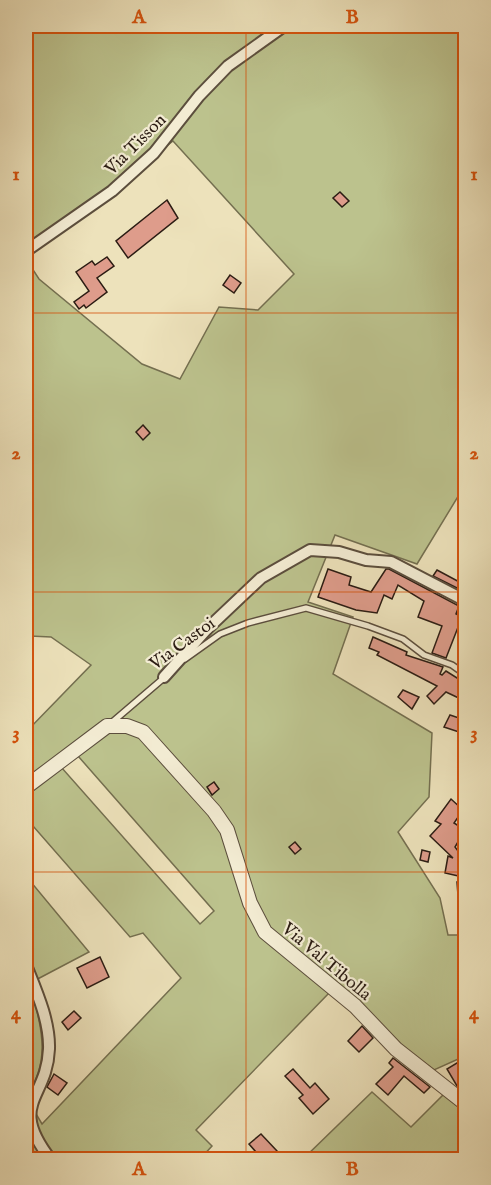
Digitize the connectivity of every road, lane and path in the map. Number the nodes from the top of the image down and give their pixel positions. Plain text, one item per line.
1 (284, 26) edge
2 (26, 251) edge
3 (465, 601) edge
4 (465, 675) edge
5 (164, 677) junction
6 (107, 726) junction
7 (26, 787) edge
8 (26, 965) edge
9 (465, 1104) edge
10 (51, 1160) edge

1 - 2 street, Via Tisson
3 - 5 street, Via Castoi
4 - 5 lane, Via Castoi
5 - 6 lane, Via Castoi
6 - 7 street, Via Castoi
6 - 9 street, Via Val Tibolla
8 - 10 street

